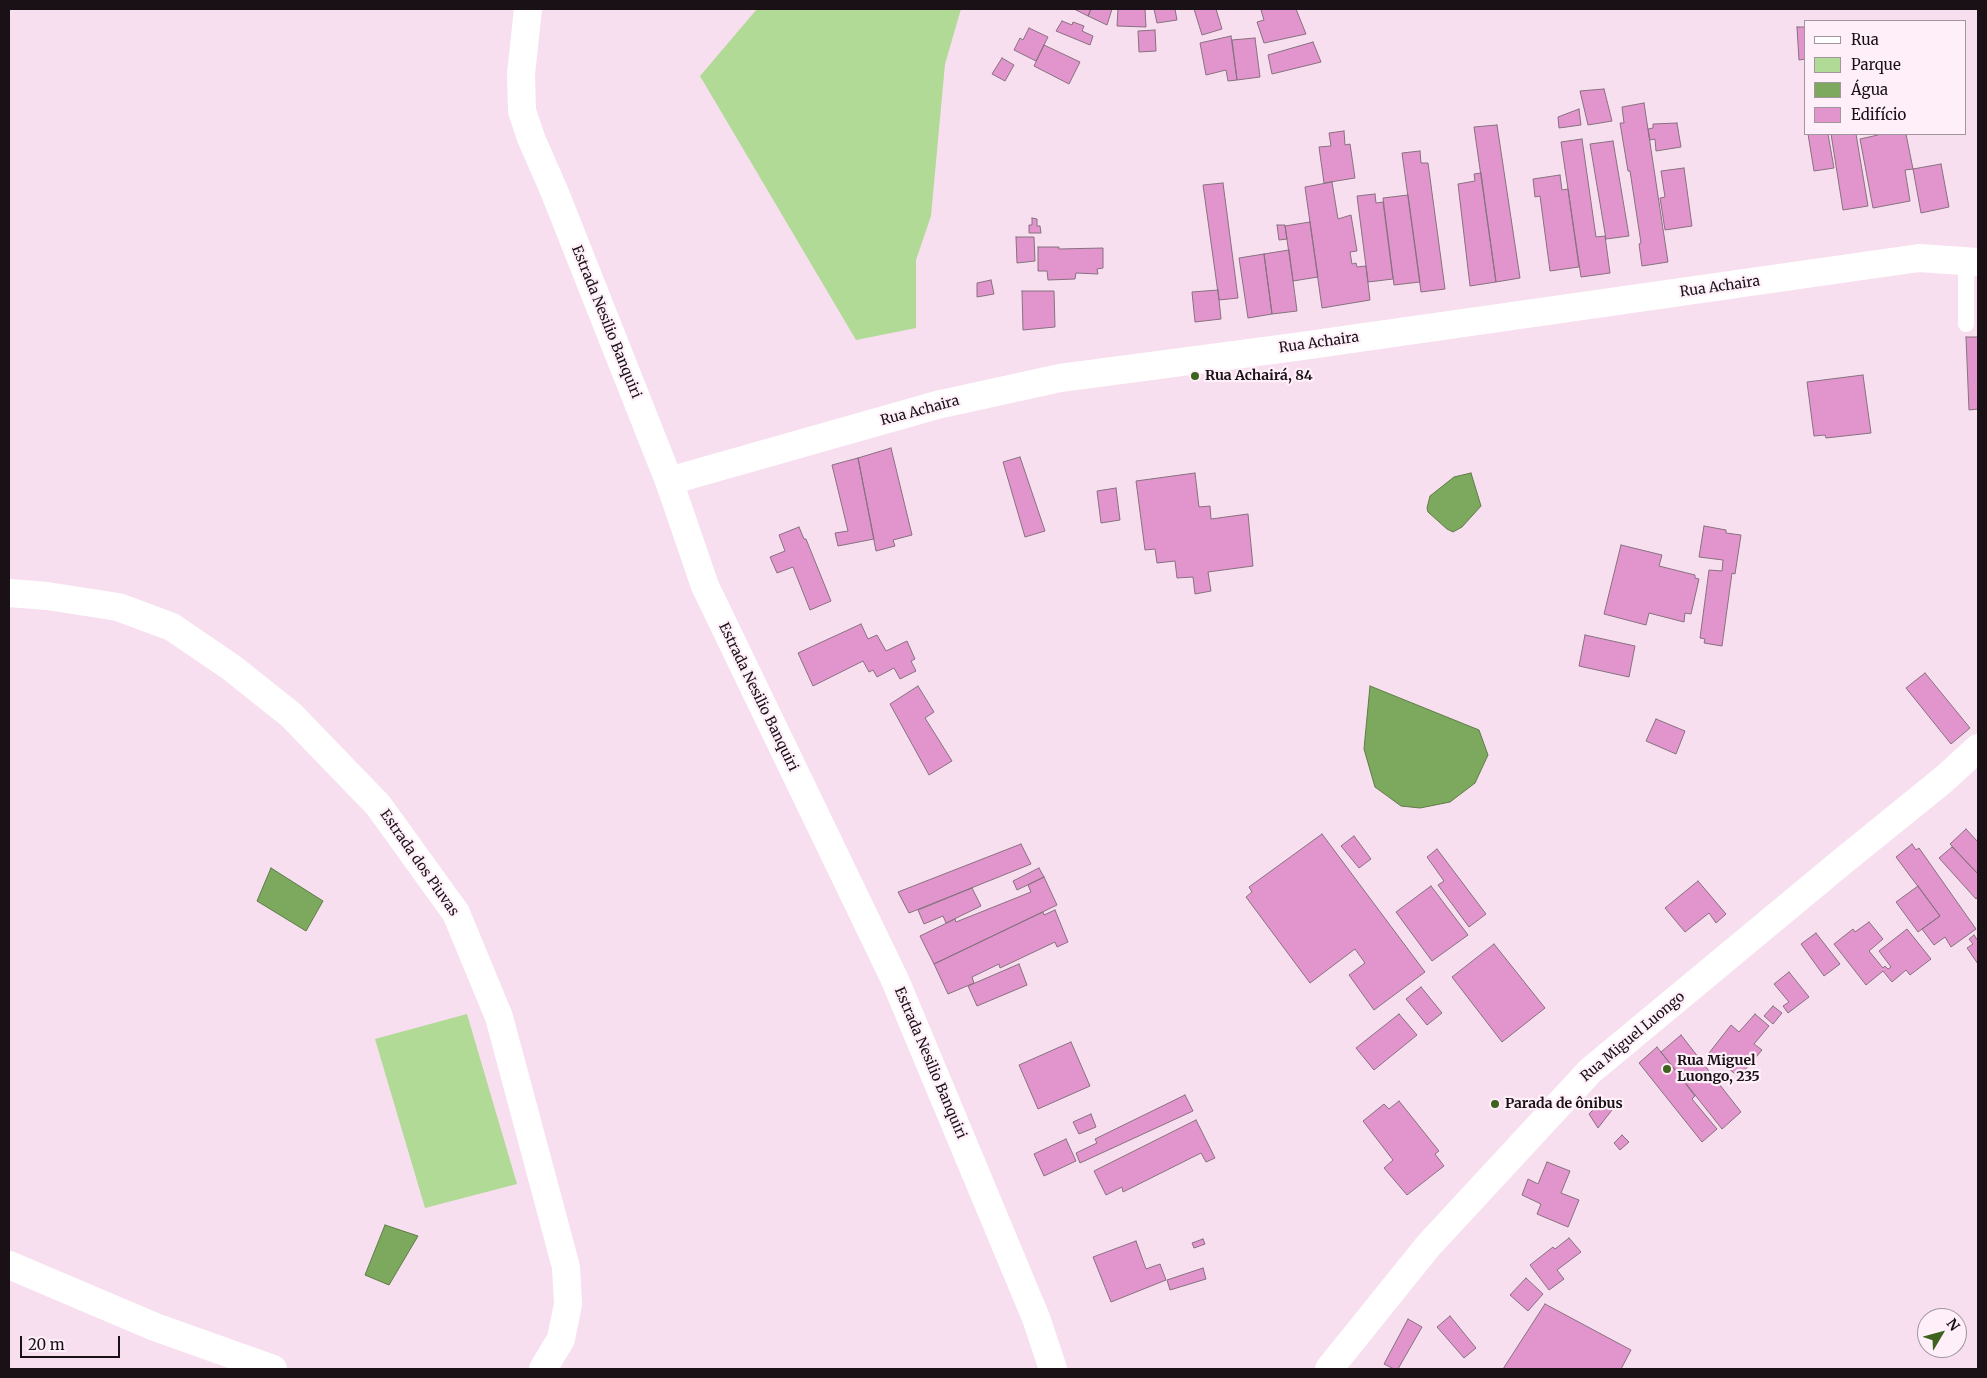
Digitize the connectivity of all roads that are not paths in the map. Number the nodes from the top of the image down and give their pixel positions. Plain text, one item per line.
1 (528, 9) edge
2 (1972, 261) edge
3 (1966, 324) dead end
4 (669, 481) junction
5 (9, 592) edge
6 (1978, 748) edge
7 (9, 1265) edge
8 (273, 1369) edge
9 (543, 1369) edge
10 (1053, 1369) edge
11 (1330, 1369) edge

1 - 4 street, Estrada Nesilio Banquiri
2 - 3 lane
2 - 4 street, Rua Achaira
4 - 10 street, Estrada Nesilio Banquiri
5 - 9 street, Estrada dos Piuvas
6 - 11 street, Rua Miguel Luongo
7 - 8 street

